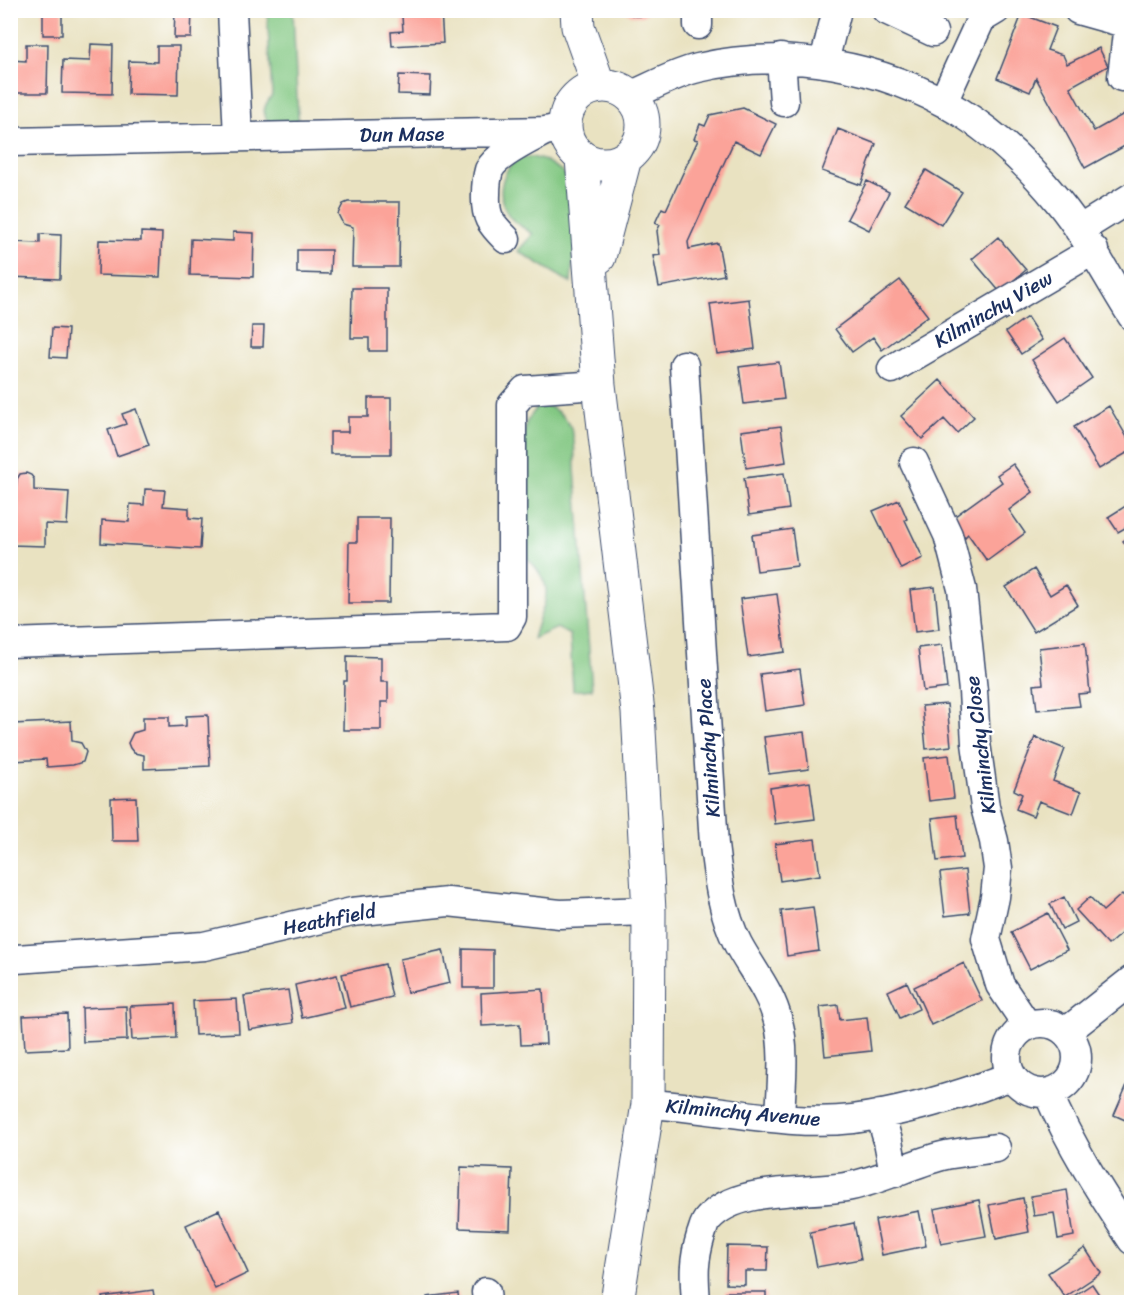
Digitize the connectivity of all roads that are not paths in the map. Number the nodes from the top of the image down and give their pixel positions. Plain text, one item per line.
1 (231, 10) edge
2 (577, 10) edge
3 (837, 10) edge
4 (886, 10) edge
5 (996, 10) edge
6 (1078, 10) edge
7 (933, 32) dead end
8 (781, 58) junction
9 (824, 62) junction
10 (1122, 77) dead end
11 (600, 86) junction
12 (630, 96) junction
13 (784, 102) dead end
14 (943, 102) junction
15 (556, 129) junction
16 (238, 137) junction
17 (10, 142) edge
18 (582, 158) junction
19 (625, 158) junction
20 (1131, 197) edge
21 (506, 239) dead end
22 (1086, 240) junction
23 (593, 279) junction
24 (1131, 316) edge
25 (684, 365) dead end
26 (892, 369) dead end
27 (599, 385) junction
28 (914, 462) dead end
29 (10, 643) edge
30 (649, 911) junction
31 (12, 964) edge
32 (1131, 980) edge
33 (1027, 1025) junction
34 (1066, 1032) junction
35 (1012, 1077) junction
36 (1048, 1093) junction
37 (648, 1104) junction
38 (880, 1114) junction
39 (780, 1118) junction
40 (996, 1148) dead end
41 (894, 1173) junction
42 (1131, 1240) edge
43 (617, 1302) edge
44 (696, 1302) edge

1 - 16 street
2 - 11 main road
3 - 9 street
4 - 7 street
5 - 14 street
6 - 10 street
8 - 9 street
8 - 12 street
8 - 13 street
9 - 14 street
11 - 12 main road
11 - 15 main road
12 - 19 main road
14 - 22 street
15 - 16 street, Dun Mase
15 - 18 main road
15 - 21 street
16 - 17 street, Dun Mase
18 - 19 main road
18 - 23 main road
19 - 23 main road
20 - 22 street, Kilminchy View
22 - 24 street
22 - 26 street, Kilminchy View
23 - 27 main road
25 - 39 street, Kilminchy Place
27 - 29 street
27 - 30 main road
28 - 33 street, Kilminchy Close
30 - 31 street, Heathfield
30 - 37 main road
32 - 34 street
33 - 34 street
33 - 35 street
34 - 36 street
35 - 36 street
35 - 38 street, Kilminchy Avenue
36 - 42 street
37 - 39 street, Kilminchy Avenue
37 - 43 main road
38 - 39 street, Kilminchy Avenue
38 - 41 street
40 - 41 street
41 - 44 street

